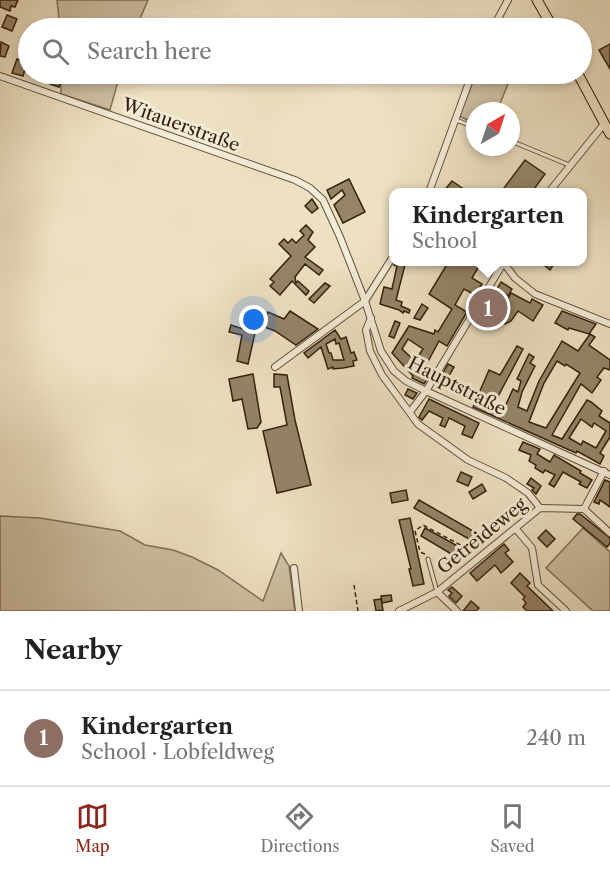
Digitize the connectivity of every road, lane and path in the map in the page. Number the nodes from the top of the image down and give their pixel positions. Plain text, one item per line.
1 (508, 0) edge
2 (537, 0) edge
3 (498, 18) edge
4 (547, 18) edge
5 (0, 76) edge
6 (18, 82) edge
7 (23, 84) edge
8 (468, 84) edge
9 (583, 84) edge
10 (455, 120) junction
11 (466, 124) edge
12 (604, 124) junction
13 (610, 134) edge
14 (520, 145) edge
15 (569, 165) junction
16 (294, 180) joint
17 (430, 188) edge
18 (552, 188) edge
19 (389, 262) edge
20 (502, 266) edge
21 (507, 266) edge
22 (365, 301) junction
23 (371, 318) junction
24 (610, 324) edge
25 (275, 367) dead end
26 (426, 391) junction
27 (410, 412) junction
28 (607, 473) edge
29 (540, 508) junction
30 (584, 509) junction
31 (516, 529) junction
32 (610, 533) edge
33 (428, 559) joint
34 (476, 561) junction
35 (294, 568) dead end
36 (354, 585) dead end
37 (437, 592) junction
38 (299, 611) edge
39 (358, 611) edge
40 (399, 611) edge
41 (457, 611) edge
42 (566, 611) edge

1 - 3 street
2 - 4 main road
5 - 6 street, Witauerstraße
7 - 16 street, Witauerstraße
8 - 10 street
9 - 12 main road
10 - 11 lane
10 - 17 street
12 - 13 main road
12 - 15 street
14 - 15 lane
15 - 18 street
16 - 22 street, Hauptstraße
19 - 22 street
20 - 26 street
21 - 24 street
22 - 23 street, Hauptstraße
22 - 25 street
23 - 26 street, Hauptstraße
23 - 27 street
26 - 27 street
26 - 28 street, Hauptstraße
27 - 29 street
28 - 30 street
29 - 30 street, Getreideweg
29 - 31 street, Getreideweg
30 - 32 street
31 - 34 street, Getreideweg
31 - 42 street
33 - 34 path
33 - 37 lane
34 - 37 street, Getreideweg
35 - 38 street
36 - 39 path
37 - 40 street, Getreideweg
37 - 41 street

